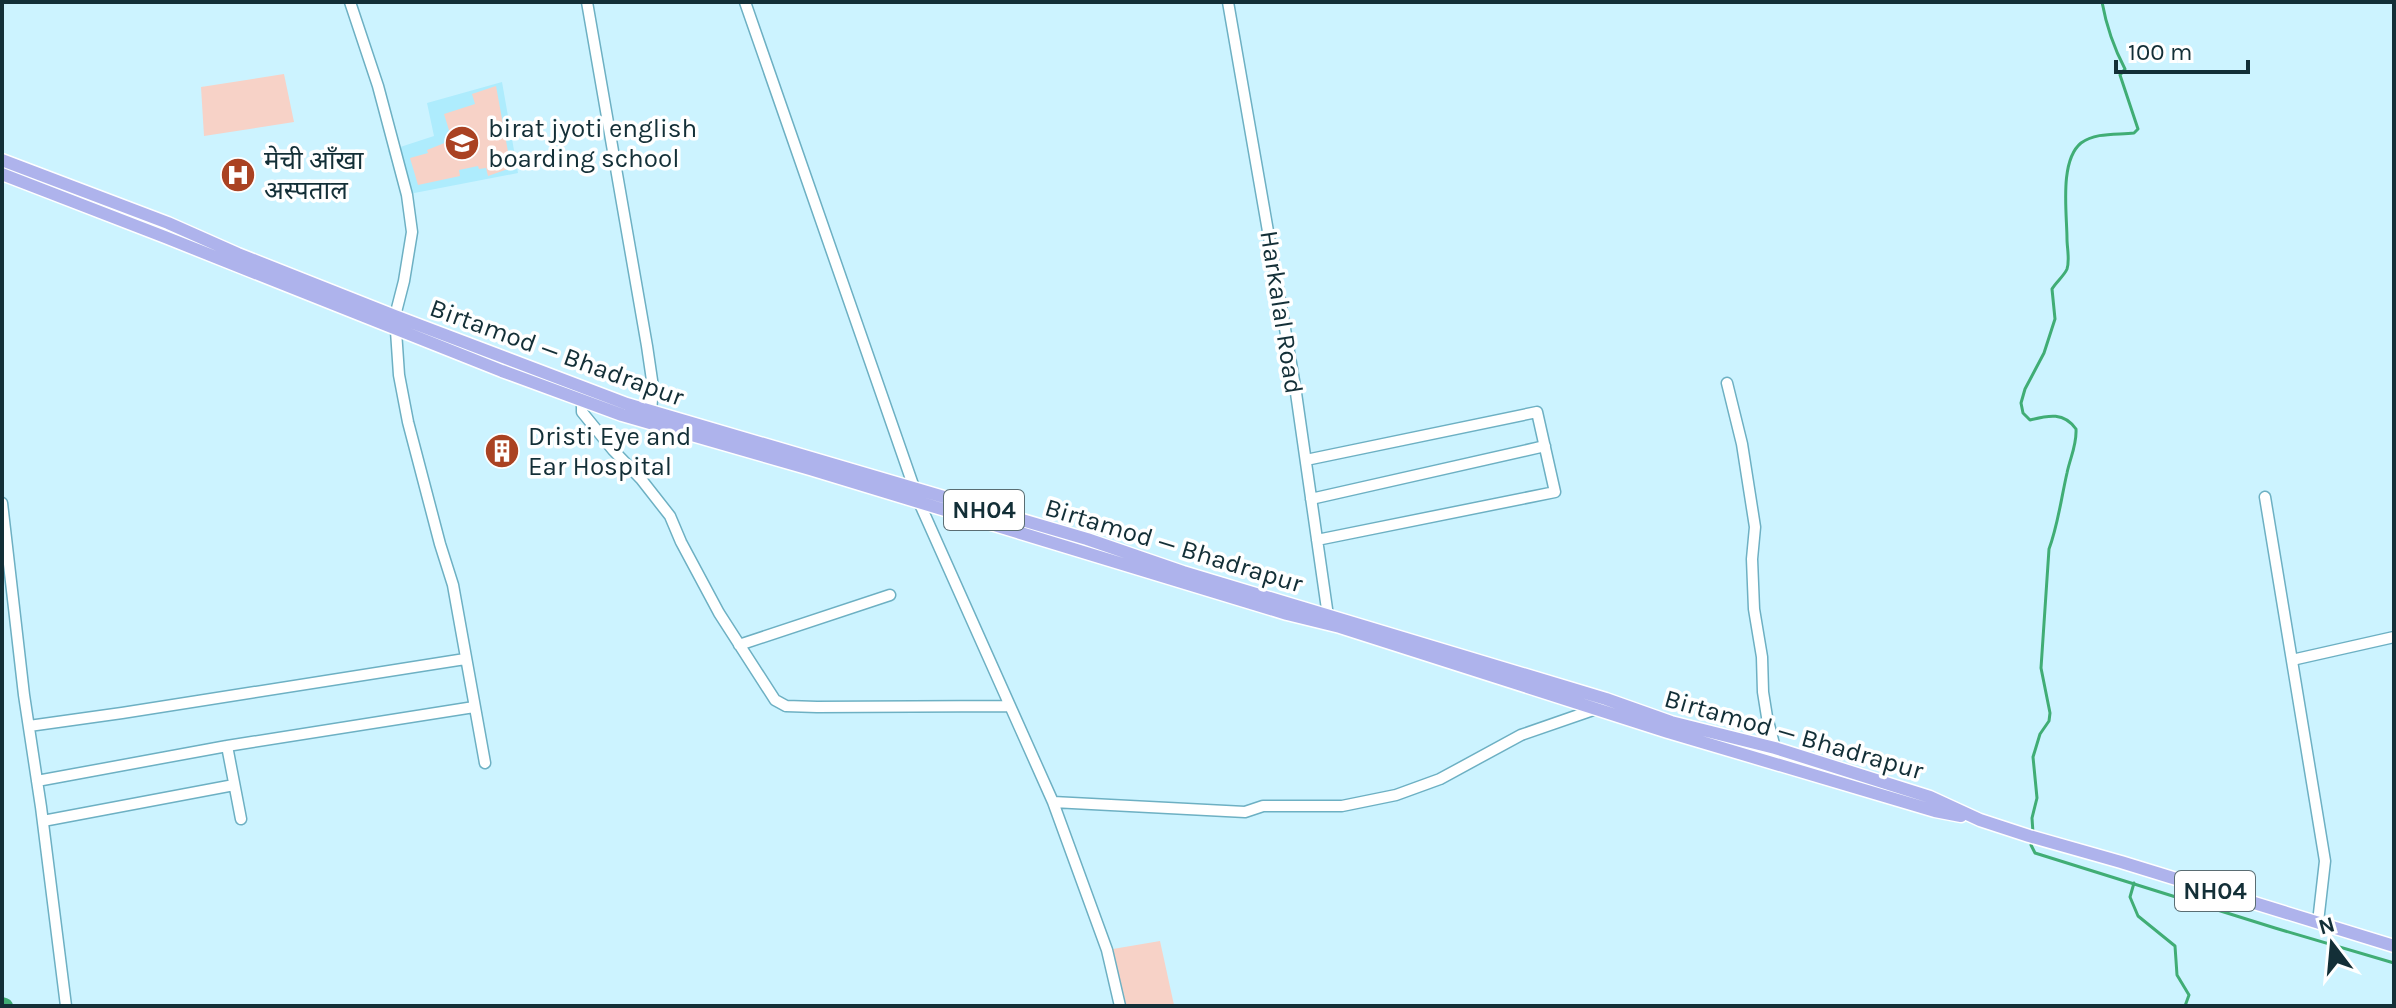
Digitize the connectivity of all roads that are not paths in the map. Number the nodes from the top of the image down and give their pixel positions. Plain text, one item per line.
1 (350, 2) edge
2 (587, 2) edge
3 (745, 2) edge
4 (1228, 2) edge
5 (2, 160) edge
6 (2, 174) edge
7 (235, 259) junction
8 (396, 323) junction
9 (1727, 383) dead end
10 (562, 386) junction
11 (582, 400) junction
12 (651, 412) junction
13 (1545, 446) junction
14 (1306, 460) junction
15 (917, 496) junction
16 (2265, 497) dead end
17 (1311, 499) junction
18 (2, 503) edge
19 (1317, 540) junction
20 (890, 595) dead end
21 (1327, 620) junction
22 (2394, 637) edge
23 (739, 645) junction
24 (465, 659) junction
25 (2292, 660) junction
26 (1602, 704) junction
27 (1009, 706) junction
28 (474, 707) junction
29 (29, 726) junction
30 (227, 746) junction
31 (1775, 748) junction
32 (485, 763) dead end
33 (37, 781) junction
34 (234, 785) junction
35 (1053, 802) junction
36 (241, 819) dead end
37 (1980, 820) junction
38 (43, 821) junction
39 (2318, 922) junction
40 (2394, 946) edge
41 (66, 1006) edge
42 (1120, 1006) edge

1 - 8 street
2 - 12 street
3 - 15 street
4 - 14 street, Harkalal Road
5 - 7 main road, Birtamod — Bhadrapur / NH04
6 - 7 main road, Birtamod — Bhadrapur / NH04
7 - 8 main road, Birtamod — Bhadrapur / NH04
8 - 10 main road, Birtamod — Bhadrapur / NH04
8 - 24 street
9 - 31 street
10 - 11 main road, Birtamod — Bhadrapur / NH04
10 - 12 main road, Birtamod — Bhadrapur / NH04
11 - 15 main road, Birtamod — Bhadrapur / NH04
11 - 23 street
12 - 15 main road, Birtamod — Bhadrapur / NH04
13 - 14 street
13 - 17 street
13 - 19 street
14 - 17 street, Harkalal Road
15 - 21 main road, Birtamod — Bhadrapur / NH04
15 - 27 street
16 - 25 street
17 - 19 street, Harkalal Road
18 - 29 street
19 - 21 street, Harkalal Road
20 - 23 street
21 - 26 main road, Birtamod — Bhadrapur / NH04
22 - 25 street
23 - 27 street
24 - 28 street
24 - 29 street
25 - 39 street
26 - 31 main road, Birtamod — Bhadrapur / NH04
26 - 35 street
26 - 37 main road, Birtamod — Bhadrapur / NH04
27 - 35 street
28 - 30 street
28 - 32 street
29 - 33 street
30 - 33 street
30 - 34 street
31 - 37 main road, Birtamod — Bhadrapur / NH04
33 - 38 street
34 - 36 street
34 - 38 street
35 - 42 street
37 - 39 main road, Birtamod — Bhadrapur / NH04
38 - 41 street
39 - 40 main road, Birtamod — Bhadrapur / NH04

